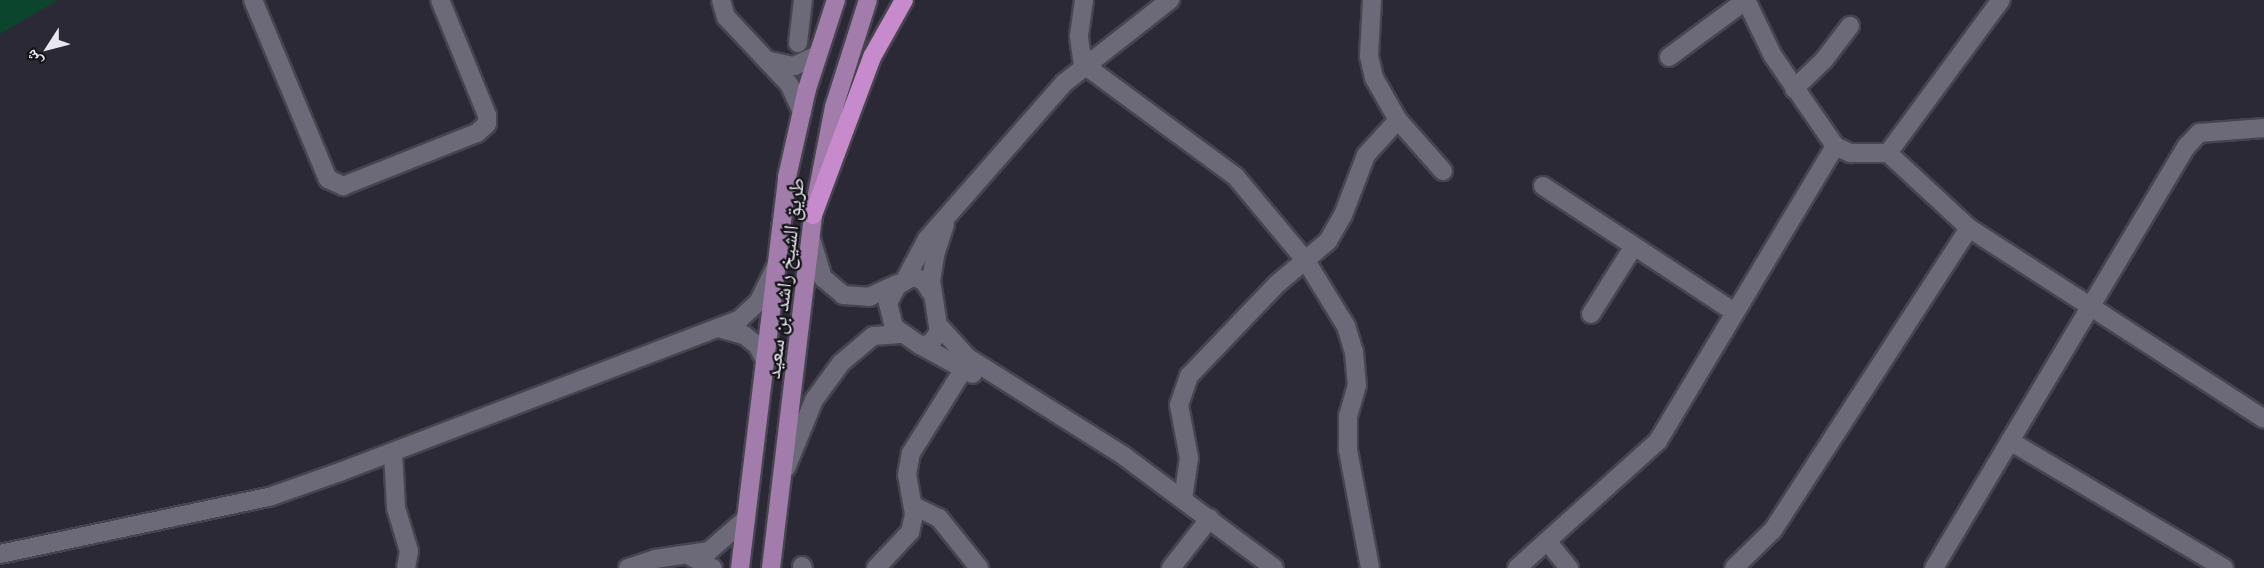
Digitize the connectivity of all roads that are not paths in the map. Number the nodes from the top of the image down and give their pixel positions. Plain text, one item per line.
1 (253, 0) edge
2 (440, 0) edge
3 (721, 0) edge
4 (868, 0) edge
5 (904, 0) edge
6 (1084, 0) edge
7 (1170, 0) edge
8 (1372, 0) edge
9 (1746, 0) edge
10 (2001, 0) edge
11 (802, 6) edge
12 (834, 9) edge
13 (1850, 26) dead end
14 (798, 43) dead end
15 (818, 55) junction
16 (1669, 57) dead end
17 (770, 61) junction
18 (1083, 64) junction
19 (1794, 89) junction
20 (801, 112) junction
21 (1398, 120) junction
22 (2264, 128) edge
23 (1835, 146) junction
24 (1888, 153) junction
25 (1443, 171) dead end
26 (1543, 186) dead end
27 (813, 215) junction
28 (949, 218) junction
29 (1969, 228) junction
30 (811, 237) junction
31 (1634, 246) junction
32 (1306, 261) junction
33 (777, 264) junction
34 (904, 280) junction
35 (932, 294) junction
36 (2089, 309) junction
37 (1734, 312) junction
38 (1591, 314) dead end
39 (940, 327) junction
40 (718, 328) junction
41 (900, 334) junction
42 (920, 345) junction
43 (765, 360) junction
44 (963, 369) junction
45 (1035, 402) junction
46 (2264, 419) edge
47 (2010, 441) junction
48 (393, 452) junction
49 (782, 478) junction
50 (1183, 499) junction
51 (914, 506) junction
52 (1210, 518) junction
53 (746, 519) junction
54 (1547, 541) junction
55 (0, 554) edge
56 (690, 556) junction
57 (406, 568) edge
58 (628, 568) edge
59 (713, 568) edge
60 (740, 568) edge
61 (771, 568) edge
62 (876, 568) edge
63 (979, 568) edge
64 (1171, 568) edge
65 (1275, 568) edge
66 (1370, 568) edge
67 (1517, 568) edge
68 (1569, 568) edge
69 (1734, 568) edge
70 (1935, 568) edge
71 (2224, 568) edge

1 - 2 street
3 - 17 street
4 - 27 main road, طريق الشيخ راشد بن سعيد
5 - 27 highway
6 - 18 street
7 - 18 street
8 - 21 street
9 - 16 street
9 - 19 street
10 - 24 street
11 - 12 street
11 - 14 street
12 - 15 main road, طريق الشيخ راشد بن سعيد
13 - 19 street
15 - 17 street
15 - 20 main road, طريق الشيخ راشد بن سعيد
17 - 20 street
18 - 28 street
18 - 32 street
19 - 23 street
20 - 33 main road, طريق الشيخ راشد بن سعيد
21 - 25 street
21 - 32 street
22 - 36 street
23 - 24 street
23 - 37 street
24 - 29 street
26 - 31 street
27 - 30 main road, طريق الشيخ راشد بن سعيد
28 - 34 street
28 - 35 street
29 - 36 street
29 - 69 street
30 - 34 street
30 - 49 main road, طريق الشيخ راشد بن سعيد
31 - 37 street
31 - 38 street
32 - 50 street
32 - 66 street
33 - 40 street
33 - 43 main road, طريق الشيخ راشد بن سعيد
34 - 35 street
34 - 41 street
35 - 39 street
36 - 46 street
36 - 47 street
37 - 54 street
39 - 42 street
39 - 45 street
40 - 43 street
40 - 48 street
41 - 42 street
41 - 49 street
42 - 44 street
43 - 53 main road, طريق الشيخ راشد بن سعيد
44 - 45 street
44 - 51 street
45 - 50 street
47 - 70 street
47 - 71 street
48 - 55 street
48 - 57 street
49 - 61 main road, طريق الشيخ راشد بن سعيد
50 - 52 street
51 - 62 street
51 - 63 street
52 - 64 street
52 - 65 street
53 - 56 street
53 - 60 main road, طريق الشيخ راشد بن سعيد
54 - 67 street
54 - 68 street
56 - 58 street
56 - 59 street

